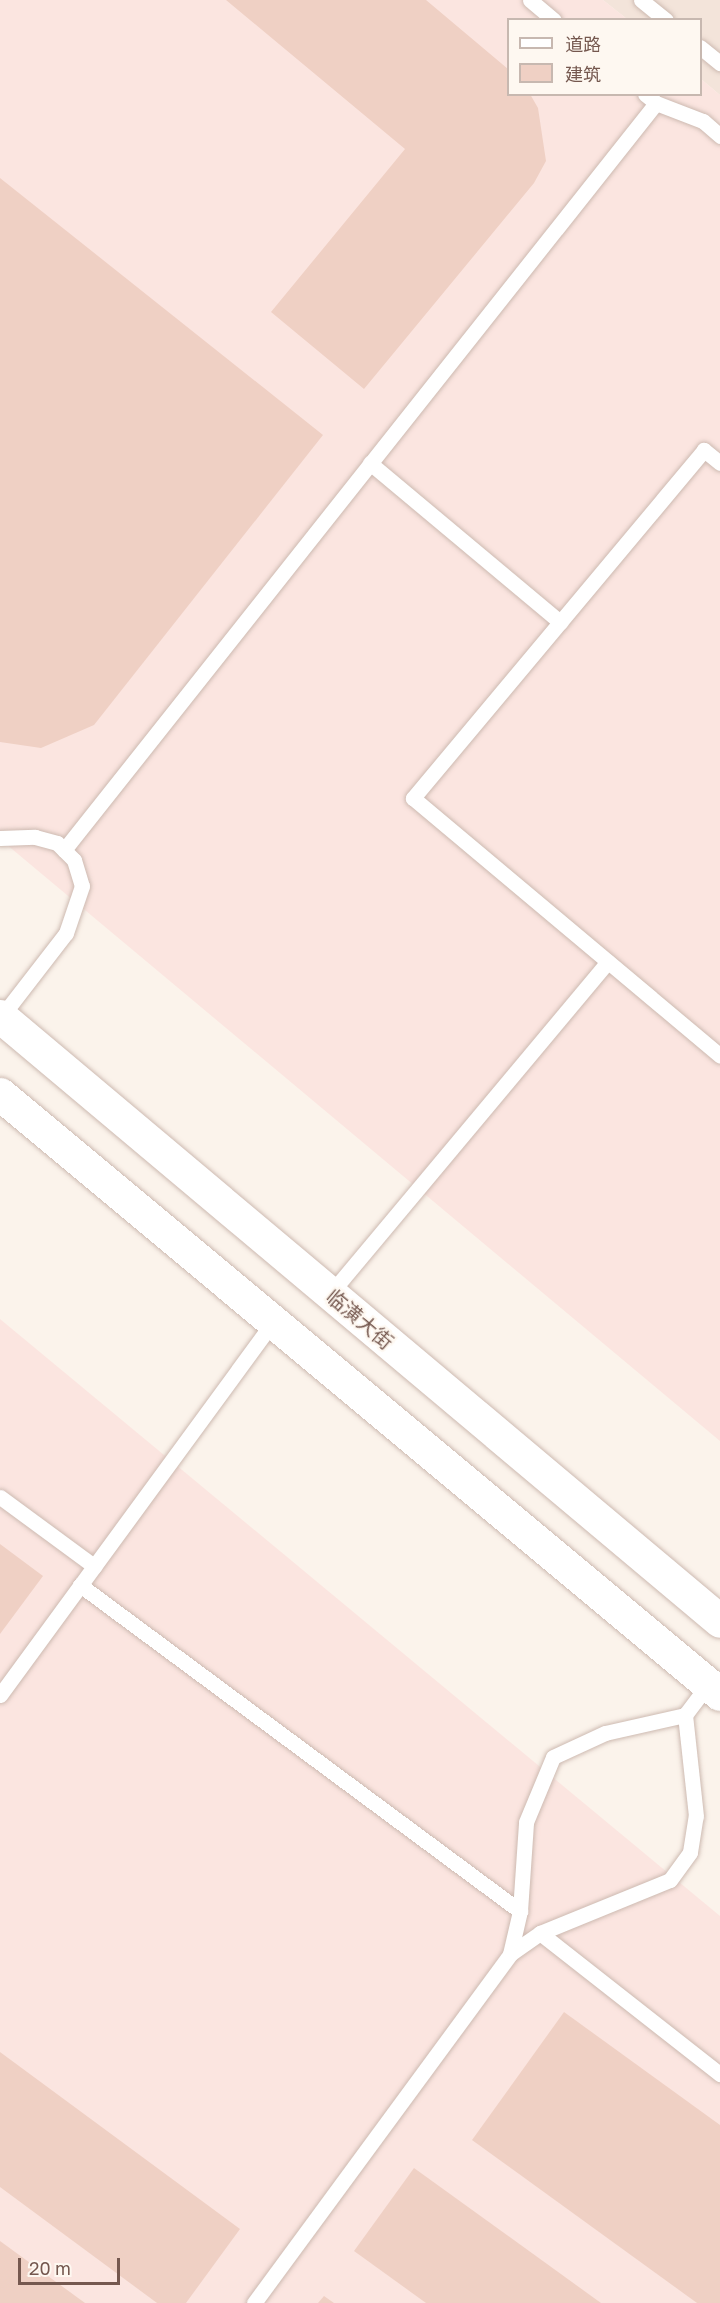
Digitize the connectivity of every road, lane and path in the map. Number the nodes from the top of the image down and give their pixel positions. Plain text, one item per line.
1 (530, 0) edge
2 (641, 0) edge
3 (552, 18) edge
4 (664, 18) edge
5 (702, 49) edge
6 (720, 63) edge
7 (650, 99) edge
8 (720, 136) edge
9 (370, 463) junction
10 (720, 463) edge
11 (560, 622) junction
12 (0, 838) edge
13 (64, 850) junction
14 (608, 962) junction
15 (1, 1016) edge
16 (720, 1056) edge
17 (0, 1094) edge
18 (330, 1294) junction
19 (273, 1322) junction
20 (0, 1497) edge
21 (94, 1566) junction
22 (80, 1585) junction
23 (720, 1621) edge
24 (714, 1689) edge
25 (0, 1695) edge
26 (685, 1715) junction
27 (520, 1911) junction
28 (540, 1933) junction
29 (510, 1954) junction
30 (720, 2074) edge
31 (254, 2303) edge

1 - 3 lane
2 - 4 lane
5 - 6 lane
7 - 8 lane
7 - 9 lane
9 - 11 lane
9 - 13 lane
10 - 11 lane
11 - 14 lane
12 - 13 lane
13 - 15 lane
14 - 16 lane
14 - 18 lane
15 - 18 main road, 临潢大街
17 - 19 main road
18 - 23 main road, 临潢大街
19 - 21 lane
19 - 24 main road
20 - 21 lane
21 - 22 lane
22 - 25 lane
22 - 27 lane
24 - 26 lane
26 - 27 lane
26 - 28 lane
27 - 29 lane
28 - 29 lane
28 - 30 lane
29 - 31 lane

